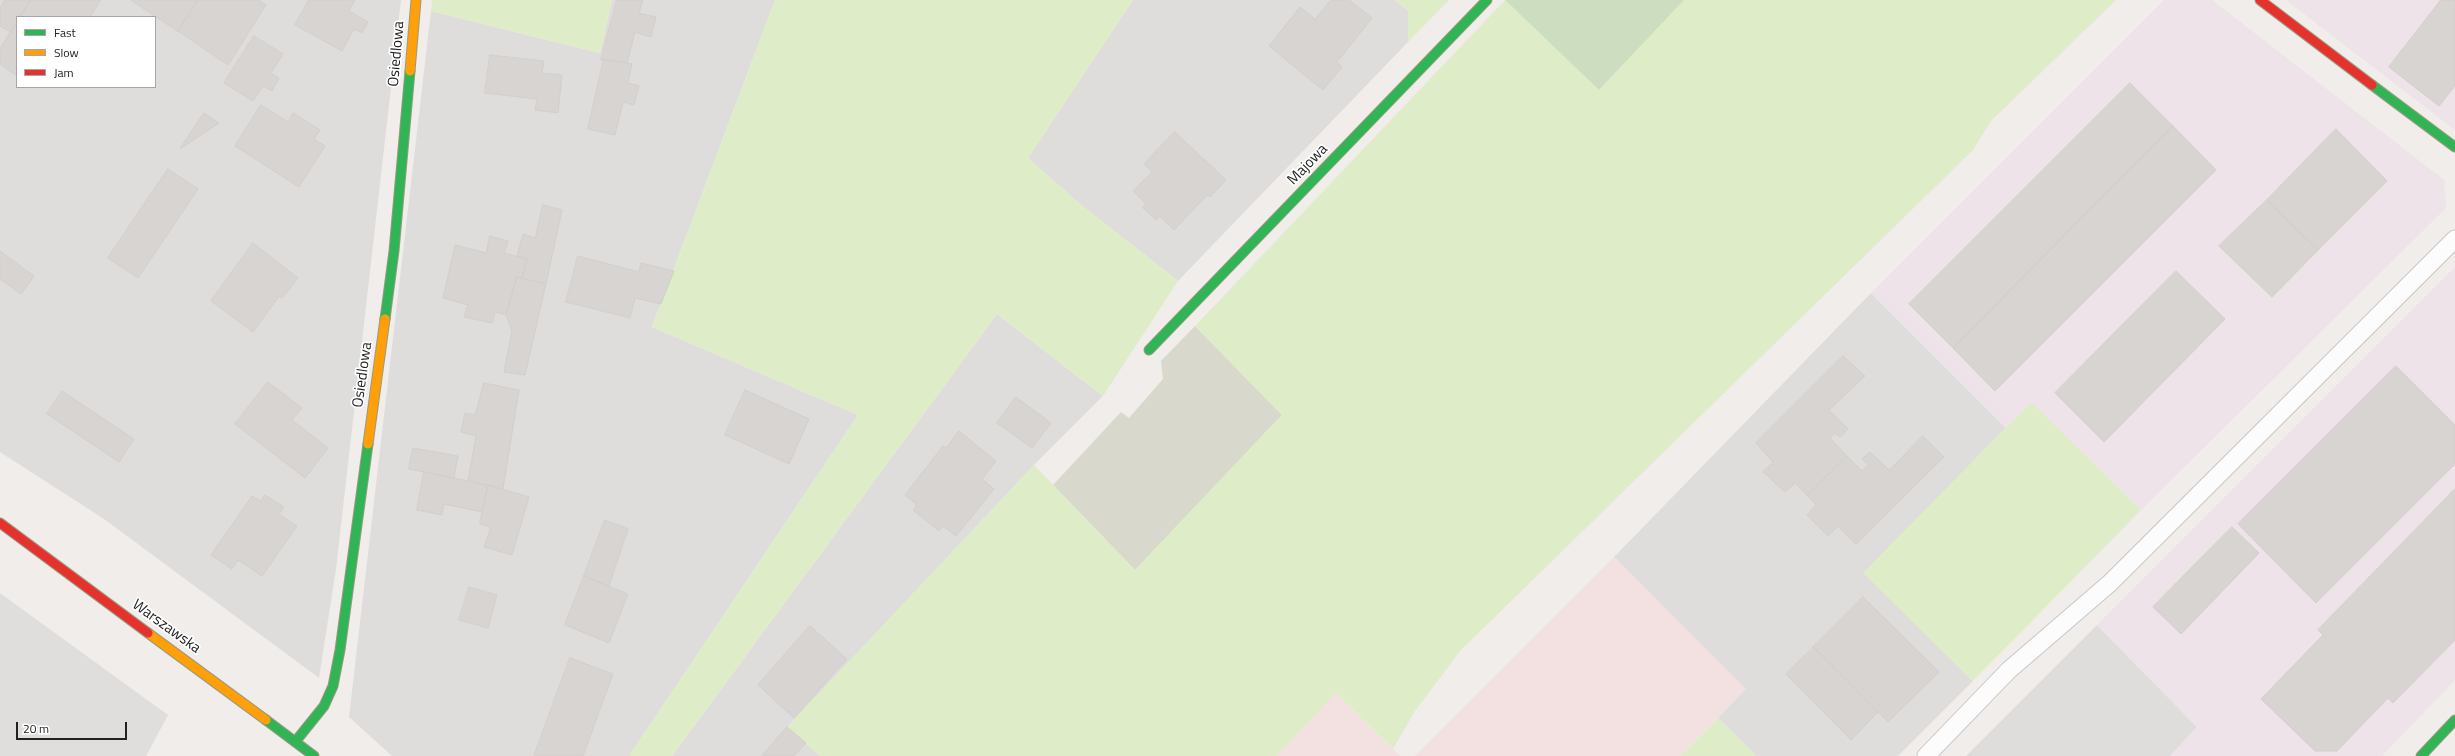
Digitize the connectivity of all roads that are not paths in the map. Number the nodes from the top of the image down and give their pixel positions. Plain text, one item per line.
1 (416, 0) edge
2 (1487, 0) edge
3 (2260, 0) edge
4 (2455, 147) edge
5 (2455, 239) edge
6 (1149, 350) dead end
7 (0, 523) edge
8 (2455, 720) edge
9 (295, 742) junction
10 (314, 756) edge
11 (1926, 756) edge
12 (2421, 756) edge

1 - 9 street, Osiedlowa
2 - 6 street, Majowa
3 - 4 street
5 - 11 lane
7 - 9 street, Warszawska
8 - 12 street
9 - 10 street, Warszawska

